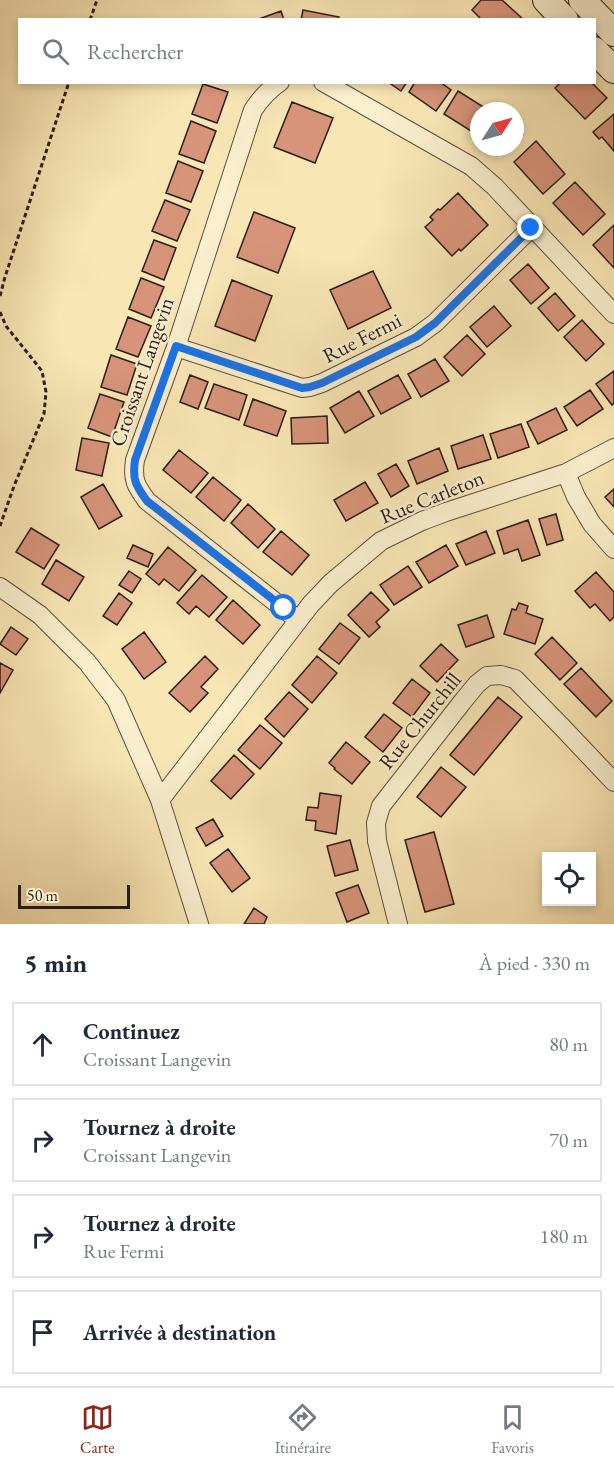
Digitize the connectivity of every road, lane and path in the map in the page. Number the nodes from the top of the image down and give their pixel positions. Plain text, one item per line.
1 (97, 0) edge
2 (546, 0) edge
3 (582, 0) edge
4 (91, 18) edge
5 (563, 18) edge
6 (614, 33) edge
7 (596, 52) edge
8 (614, 70) edge
9 (68, 84) edge
10 (277, 84) edge
11 (327, 84) edge
12 (531, 228) junction
13 (0, 296) edge
14 (0, 312) edge
15 (614, 314) edge
16 (176, 346) junction
17 (614, 448) edge
18 (566, 473) junction
19 (0, 526) edge
20 (614, 549) edge
21 (0, 587) edge
22 (298, 620) junction
23 (614, 782) edge
24 (160, 800) junction
25 (199, 924) edge
26 (398, 924) edge

1 - 4 path
2 - 5 street
3 - 6 street
7 - 8 street
9 - 13 path
10 - 16 street, Croissant Langevin
11 - 12 street
12 - 15 street
12 - 16 street, Rue Fermi
14 - 19 path
16 - 22 street, Croissant Langevin
17 - 18 street, Rue Carleton
18 - 20 street
18 - 22 street, Rue Carleton
21 - 24 street
22 - 24 street, Rue Carleton
23 - 26 street, Rue Churchill
24 - 25 street

